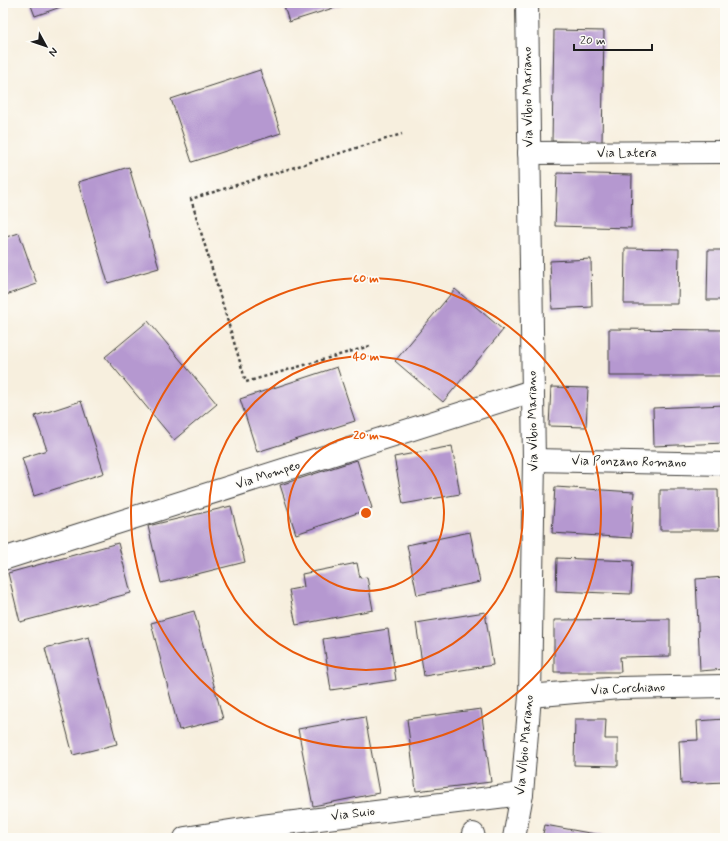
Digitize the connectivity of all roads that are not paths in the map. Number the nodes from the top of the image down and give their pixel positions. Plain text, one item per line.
1 (527, 3) edge
2 (725, 152) edge
3 (529, 153) junction
4 (532, 392) junction
5 (534, 460) junction
6 (725, 464) edge
7 (3, 559) edge
8 (725, 686) edge
9 (530, 696) junction
10 (522, 794) junction
11 (185, 838) edge
12 (514, 838) edge

1 - 3 street, Via Vibio Mariano
2 - 3 street, Via Latera
3 - 4 street, Via Vibio Mariano
4 - 5 street, Via Vibio Mariano
4 - 7 street, Via Mompeo
5 - 6 street, Via Ponzano Romano
5 - 9 street, Via Vibio Mariano
8 - 9 street, Via Corchiano
9 - 10 street, Via Vibio Mariano
10 - 11 street, Via Suio
10 - 12 street, Via Vibio Mariano

